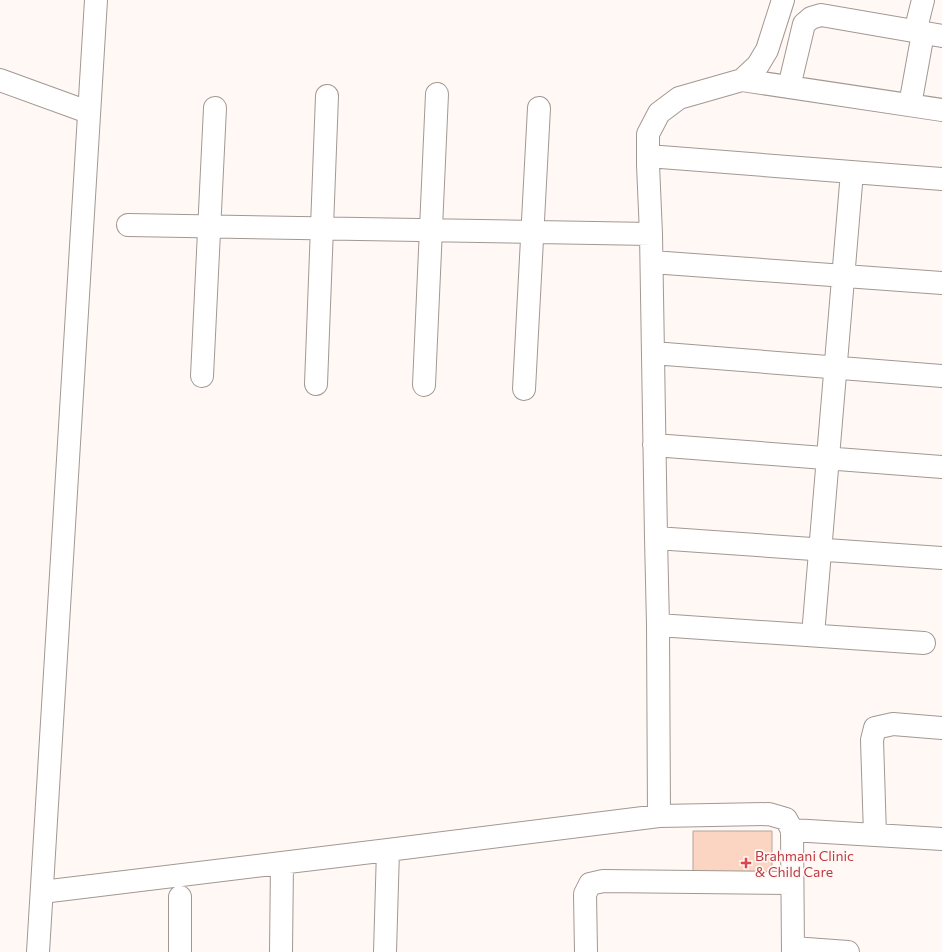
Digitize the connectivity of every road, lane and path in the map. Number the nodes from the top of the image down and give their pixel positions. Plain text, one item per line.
1 (96, 0) edge
2 (783, 0) edge
3 (926, 22) edge
4 (0, 80) edge
5 (742, 80) junction
6 (789, 87) junction
7 (437, 94) dead end
8 (327, 96) dead end
9 (910, 105) junction
10 (215, 108) dead end
11 (539, 108) dead end
12 (942, 110) edge
13 (88, 112) junction
14 (648, 156) junction
15 (852, 172) junction
16 (942, 179) edge
17 (128, 225) dead end
18 (210, 226) junction
19 (322, 228) junction
20 (431, 230) junction
21 (533, 232) junction
22 (651, 234) junction
23 (652, 262) junction
24 (843, 276) junction
25 (942, 283) edge
26 (653, 353) junction
27 (835, 368) junction
28 (202, 376) dead end
29 (942, 376) edge
30 (316, 384) dead end
31 (424, 385) dead end
32 (524, 389) dead end
33 (654, 445) junction
34 (828, 458) junction
35 (942, 467) edge
36 (656, 538) junction
37 (820, 550) junction
38 (942, 558) edge
39 (658, 625) junction
40 (813, 636) junction
41 (924, 643) dead end
42 (942, 728) edge
43 (659, 816) junction
44 (792, 830) junction
45 (875, 835) junction
46 (942, 839) edge
47 (388, 850) junction
48 (282, 863) junction
49 (792, 883) junction
50 (42, 892) junction
51 (180, 897) dead end
52 (793, 950) edge
53 (38, 952) edge
54 (180, 952) edge
55 (281, 952) edge
56 (386, 952) edge
57 (586, 952) edge
58 (848, 952) edge

1 - 13 street
2 - 5 street
3 - 6 street
3 - 9 street
4 - 13 street
5 - 6 street
5 - 14 street
6 - 9 street
7 - 20 street
8 - 19 street
9 - 12 street
10 - 18 street
11 - 21 street
13 - 50 street
14 - 15 street
14 - 22 street
15 - 16 street
15 - 24 street
17 - 18 street
18 - 19 street
18 - 28 street
19 - 20 street
19 - 30 street
20 - 21 street
20 - 31 street
21 - 22 street
21 - 32 street
22 - 23 street
23 - 24 street
23 - 26 street
24 - 25 street
24 - 27 street
26 - 27 street
26 - 33 street
27 - 29 street
27 - 34 street
33 - 34 street
33 - 36 street
34 - 35 street
34 - 37 street
36 - 37 street
36 - 39 street
37 - 38 street
37 - 40 street
39 - 40 street
39 - 43 street
40 - 41 street
42 - 45 street
43 - 44 street
43 - 47 street
44 - 45 street
44 - 49 street
45 - 46 street
47 - 48 street
47 - 56 street
48 - 50 street
48 - 55 street
49 - 52 street
49 - 57 street
50 - 53 street
51 - 54 street
52 - 58 street

